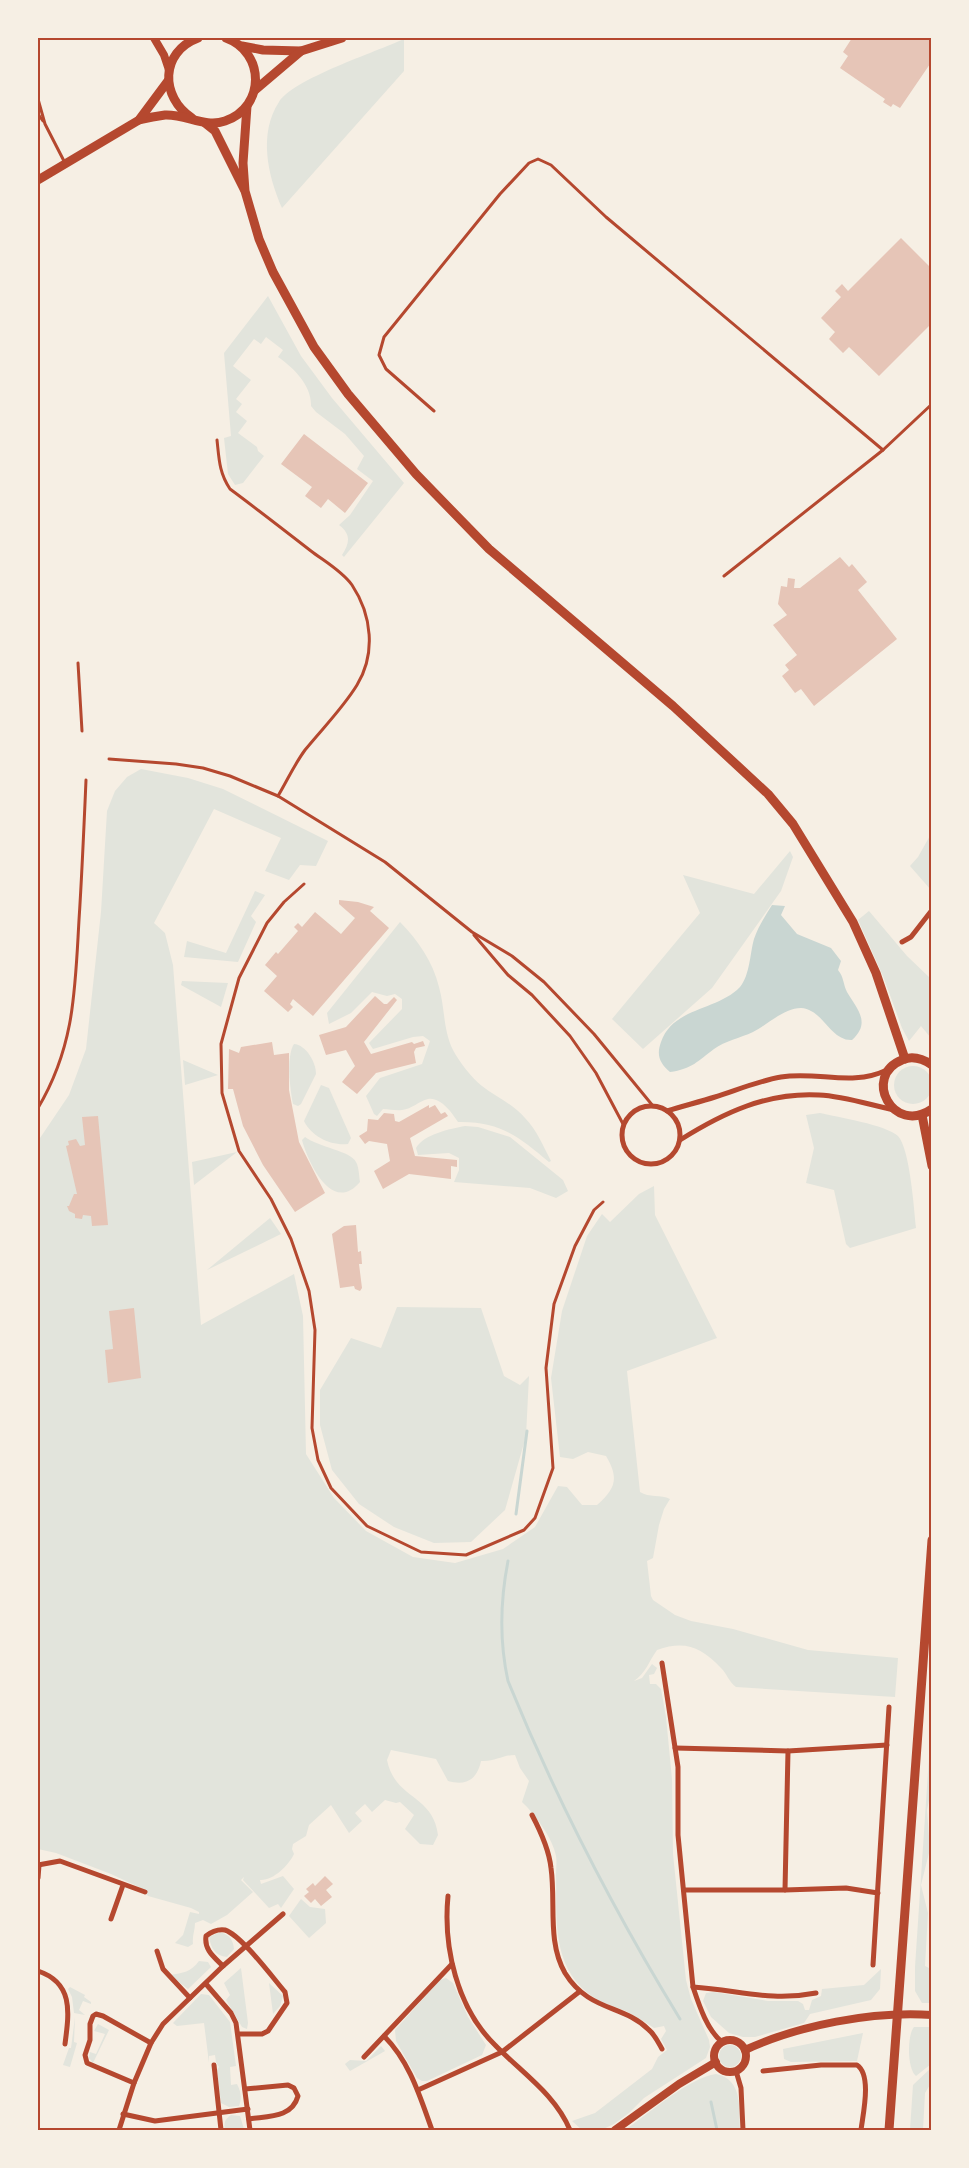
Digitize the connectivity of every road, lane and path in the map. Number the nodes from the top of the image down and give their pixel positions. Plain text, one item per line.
1 (154, 38) edge
2 (198, 38) edge
3 (226, 38) edge
4 (342, 38) edge
5 (332, 39) edge
6 (242, 46) junction
7 (301, 50) junction
8 (169, 70) junction
9 (168, 81) junction
10 (255, 90) junction
11 (38, 99) edge
12 (247, 106) junction
13 (38, 114) edge
14 (139, 120) junction
15 (194, 120) junction
16 (205, 123) junction
17 (45, 124) junction
18 (65, 163) junction
19 (38, 180) edge
20 (245, 191) junction
21 (932, 404) edge
22 (434, 411) dead end
23 (217, 440) dead end
24 (882, 450) junction
25 (724, 576) dead end
26 (78, 663) dead end
27 (82, 731) dead end
28 (108, 759) dead end
29 (86, 780) dead end
30 (278, 796) junction
31 (304, 884) dead end
32 (932, 910) edge
33 (472, 932) junction
34 (902, 942) dead end
35 (905, 1058) junction
36 (932, 1065) edge
37 (889, 1070) junction
38 (652, 1106) junction
39 (38, 1108) edge
40 (932, 1109) edge
41 (667, 1110) junction
42 (894, 1110) junction
43 (922, 1114) junction
44 (623, 1124) junction
45 (680, 1140) junction
46 (932, 1166) edge
47 (603, 1202) dead end
48 (932, 1540) edge
49 (662, 1662) dead end
50 (889, 1707) dead end
51 (887, 1745) junction
52 (675, 1748) junction
53 (788, 1751) junction
54 (532, 1815) dead end
55 (38, 1865) edge
56 (38, 1878) edge
57 (123, 1885) junction
58 (684, 1890) junction
59 (784, 1890) junction
60 (144, 1892) dead end
61 (878, 1893) junction
62 (448, 1896) dead end
63 (283, 1914) dead end
64 (111, 1919) dead end
65 (246, 1947) junction
66 (157, 1951) dead end
67 (452, 1964) junction
68 (873, 1965) dead end
69 (223, 1966) junction
70 (38, 1971) edge
71 (206, 1984) junction
72 (694, 1986) junction
73 (579, 1992) junction
74 (816, 1993) dead end
75 (190, 1998) junction
76 (898, 2013) junction
77 (932, 2015) edge
78 (239, 2034) junction
79 (384, 2036) junction
80 (722, 2042) junction
81 (151, 2043) junction
82 (65, 2044) dead end
83 (662, 2049) dead end
84 (745, 2050) junction
85 (502, 2052) junction
86 (364, 2057) dead end
87 (716, 2062) junction
88 (214, 2065) dead end
89 (736, 2071) junction
90 (763, 2071) dead end
91 (134, 2083) junction
92 (245, 2089) junction
93 (418, 2090) junction
94 (248, 2109) junction
95 (219, 2113) junction
96 (123, 2114) junction
97 (249, 2119) junction
98 (120, 2130) edge
99 (221, 2130) edge
100 (250, 2130) edge
101 (432, 2130) edge
102 (570, 2130) edge
103 (615, 2130) edge
104 (743, 2130) edge
105 (861, 2130) edge
106 (889, 2130) edge

1 - 8 street
2 - 8 main road
3 - 6 main road
4 - 5 main road
5 - 7 main road
6 - 7 main road
6 - 10 main road
7 - 10 main road
8 - 9 main road
9 - 14 main road
9 - 15 main road
10 - 12 main road
11 - 17 lane
12 - 16 main road
12 - 20 main road
13 - 17 lane
14 - 15 main road
14 - 18 main road
15 - 16 main road
16 - 20 main road
17 - 18 lane
18 - 19 main road
20 - 35 main road
21 - 24 lane
22 - 24 lane
23 - 30 lane
24 - 25 lane
26 - 27 lane
28 - 30 lane
29 - 39 lane
30 - 33 lane
31 - 47 lane
32 - 34 street
33 - 38 lane
33 - 44 lane
35 - 36 main road
35 - 37 main road
37 - 41 street
37 - 42 main road
38 - 41 street
38 - 44 street
40 - 43 main road
41 - 45 street
42 - 43 main road
42 - 45 street
43 - 46 main road
44 - 45 street
48 - 76 main road
49 - 52 street
50 - 51 street
51 - 53 street
51 - 61 street
52 - 53 street
52 - 58 street
53 - 59 street
54 - 73 street
55 - 56 street
55 - 57 street
57 - 60 street
57 - 64 street
58 - 59 street
58 - 72 street
59 - 61 street
61 - 68 street
62 - 67 street
63 - 65 street
65 - 69 street
65 - 69 street
65 - 78 street
66 - 75 street
67 - 79 street
67 - 85 street
69 - 71 street
70 - 82 street
71 - 75 street
71 - 78 street
72 - 74 street
72 - 80 street
73 - 83 street
73 - 85 street
75 - 81 street
76 - 77 street
76 - 84 street
76 - 106 main road
78 - 92 street
79 - 86 street
79 - 93 street
80 - 84 street
80 - 87 street
81 - 91 street
81 - 91 street
84 - 89 street
85 - 93 street
85 - 102 street
87 - 89 street
87 - 103 street
88 - 95 street
89 - 104 street
90 - 105 street
91 - 96 street
92 - 94 street
92 - 97 street
93 - 101 street
94 - 95 street
94 - 97 street
95 - 96 street
95 - 99 street
96 - 98 street
97 - 100 street

